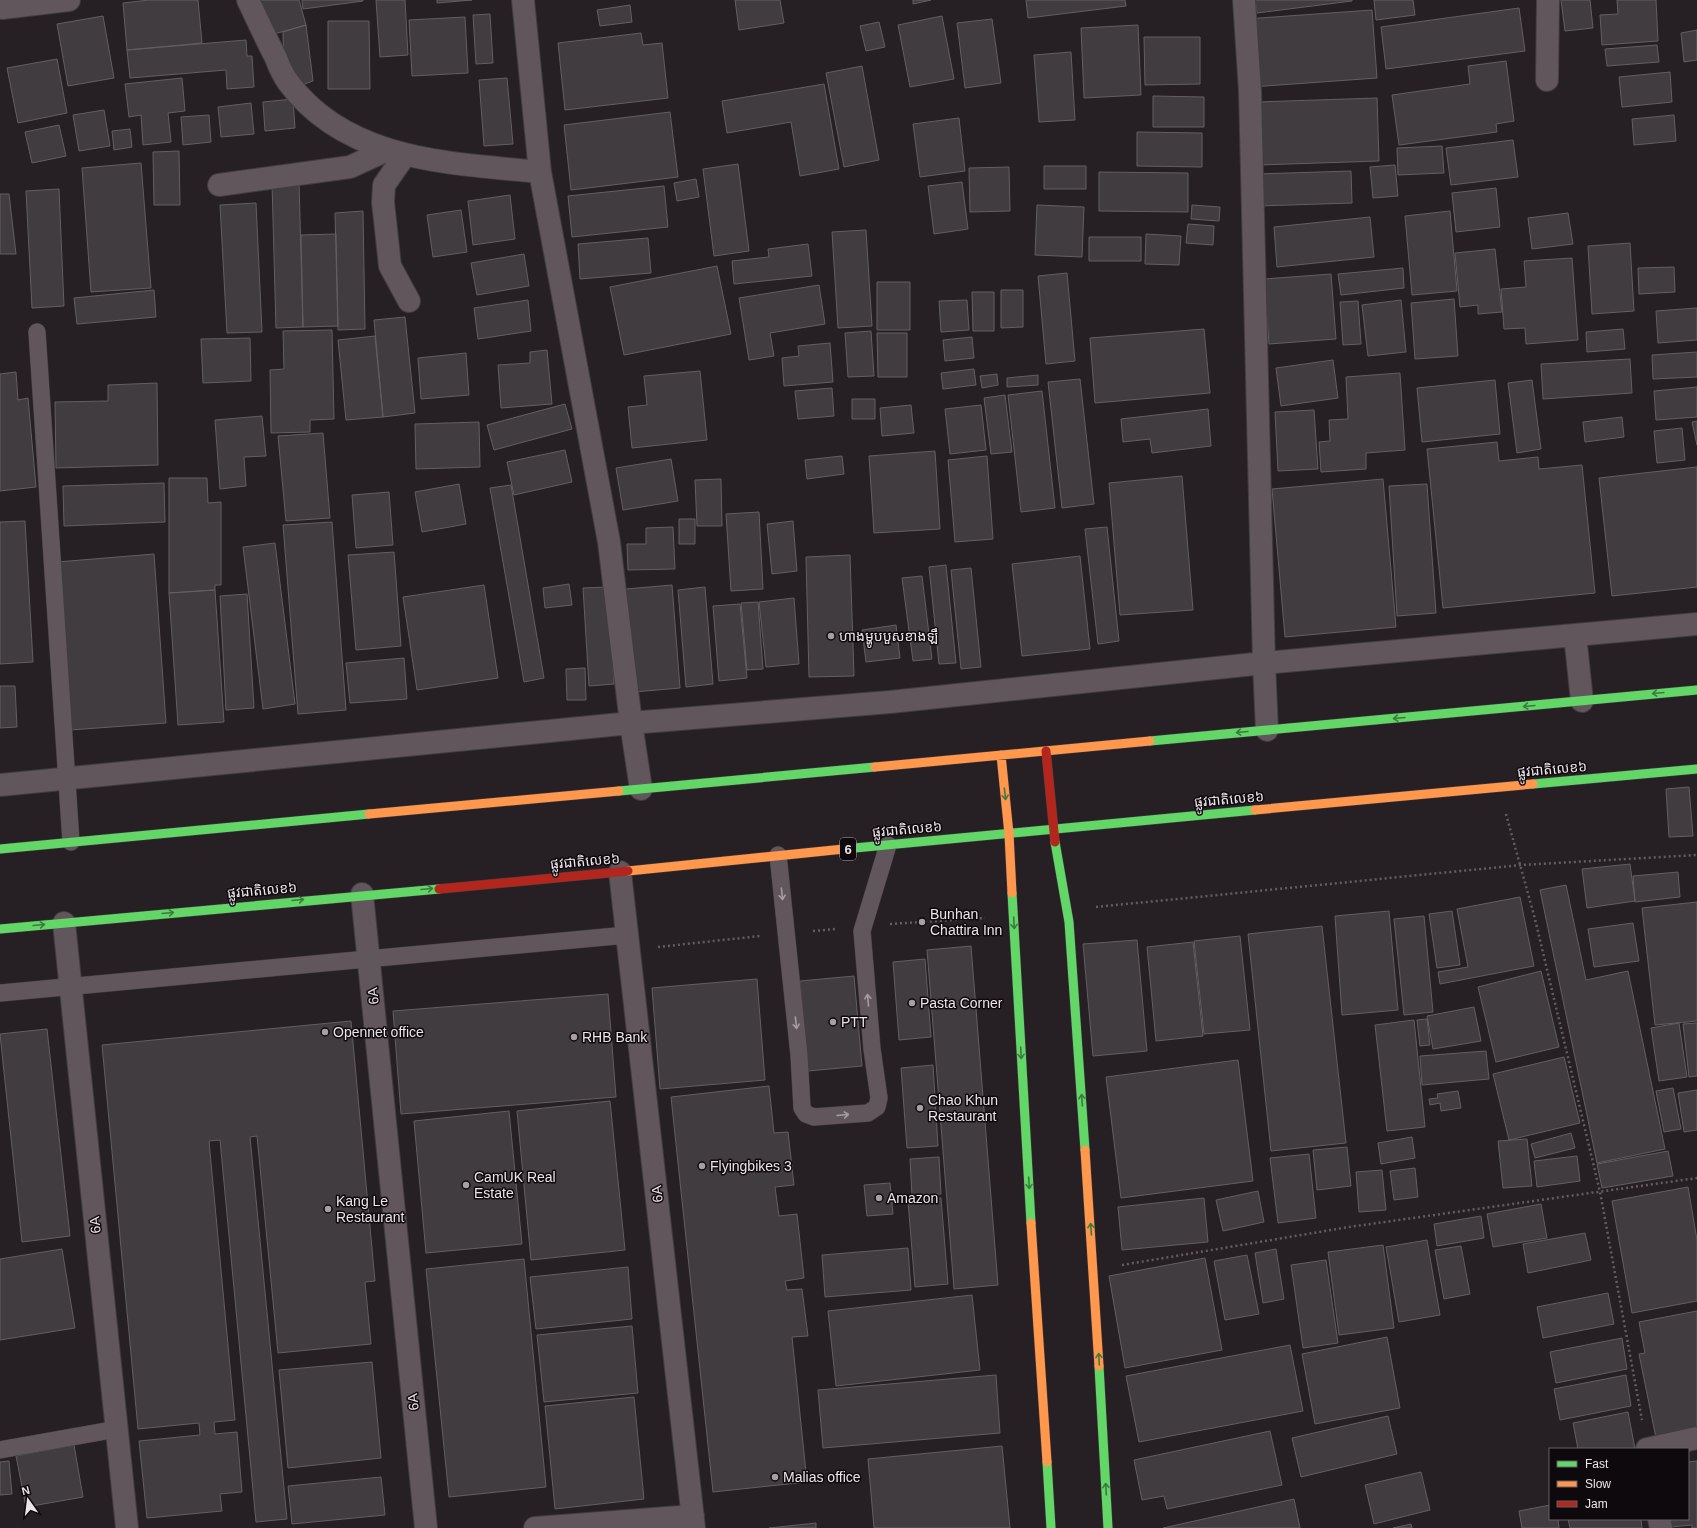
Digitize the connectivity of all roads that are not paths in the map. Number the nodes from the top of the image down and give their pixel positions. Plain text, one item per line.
1 (69, 0) edge
2 (248, 0) edge
3 (523, 0) edge
4 (1244, 0) edge
5 (1548, 0) edge
6 (2, 8) dead end
7 (1547, 80) dead end
8 (396, 153) junction
9 (540, 172) junction
10 (219, 185) dead end
11 (409, 301) dead end
12 (37, 332) dead end
13 (1697, 624) edge
14 (1575, 635) junction
15 (1264, 663) junction
16 (1697, 690) edge
17 (1582, 701) junction
18 (631, 723) junction
19 (1267, 730) junction
20 (1046, 751) junction
21 (1001, 755) junction
22 (1697, 769) edge
23 (67, 778) junction
24 (0, 785) edge
25 (641, 789) junction
26 (1053, 830) junction
27 (1009, 834) junction
28 (71, 842) junction
29 (888, 845) junction
30 (0, 849) edge
31 (778, 855) junction
32 (620, 872) junction
33 (362, 894) junction
34 (64, 922) junction
35 (0, 928) edge
36 (627, 935) junction
37 (369, 960) junction
38 (70, 986) junction
39 (0, 993) edge
40 (116, 1429) junction
41 (1697, 1438) edge
42 (1652, 1448) edge
43 (0, 1450) edge
44 (694, 1522) edge
45 (127, 1528) edge
46 (426, 1528) edge
47 (535, 1528) edge
48 (1051, 1528) edge
49 (1108, 1528) edge

1 - 6 street
2 - 8 street
3 - 9 street
4 - 15 street
5 - 7 street
8 - 9 street
8 - 10 street
8 - 11 street
9 - 18 street
12 - 23 lane
13 - 14 street
14 - 15 street
14 - 17 street
15 - 18 street
15 - 19 street
16 -> 17 main road
17 -> 19 main road
18 - 23 street
18 - 25 street
19 -> 20 main road
20 - 21 main road
20 - 26 main road
21 - 25 main road
21 -> 27 main road
22 - 26 main road, ផ្លូវជាតិលេខ៦ / 6
23 - 24 street
23 - 28 lane
25 - 28 main road
26 - 27 main road, ផ្លូវជាតិលេខ៦ / 6
49 -> 26 main road
27 - 29 main road, ផ្លូវជាតិលេខ៦ / 6
27 -> 48 main road
28 - 30 main road
29 - 31 main road, ផ្លូវជាតិលេខ៦ / 6
31 -> 29 lane
31 - 32 main road, ផ្លូវជាតិលេខ៦ / 6
33 -> 32 main road, ផ្លូវជាតិលេខ៦ / 6
32 - 36 street, 6A
34 -> 33 main road, ផ្លូវជាតិលេខ៦ / 6
33 - 37 street, 6A
35 -> 34 main road, ផ្លូវជាតិលេខ៦ / 6
34 - 38 street, 6A
36 - 37 lane
36 - 44 street, 6A
37 - 38 lane
37 - 46 street, 6A
38 - 39 lane
38 - 40 street, 6A
40 - 43 lane
40 - 45 street, 6A
41 - 42 street
44 - 47 street, 6A

